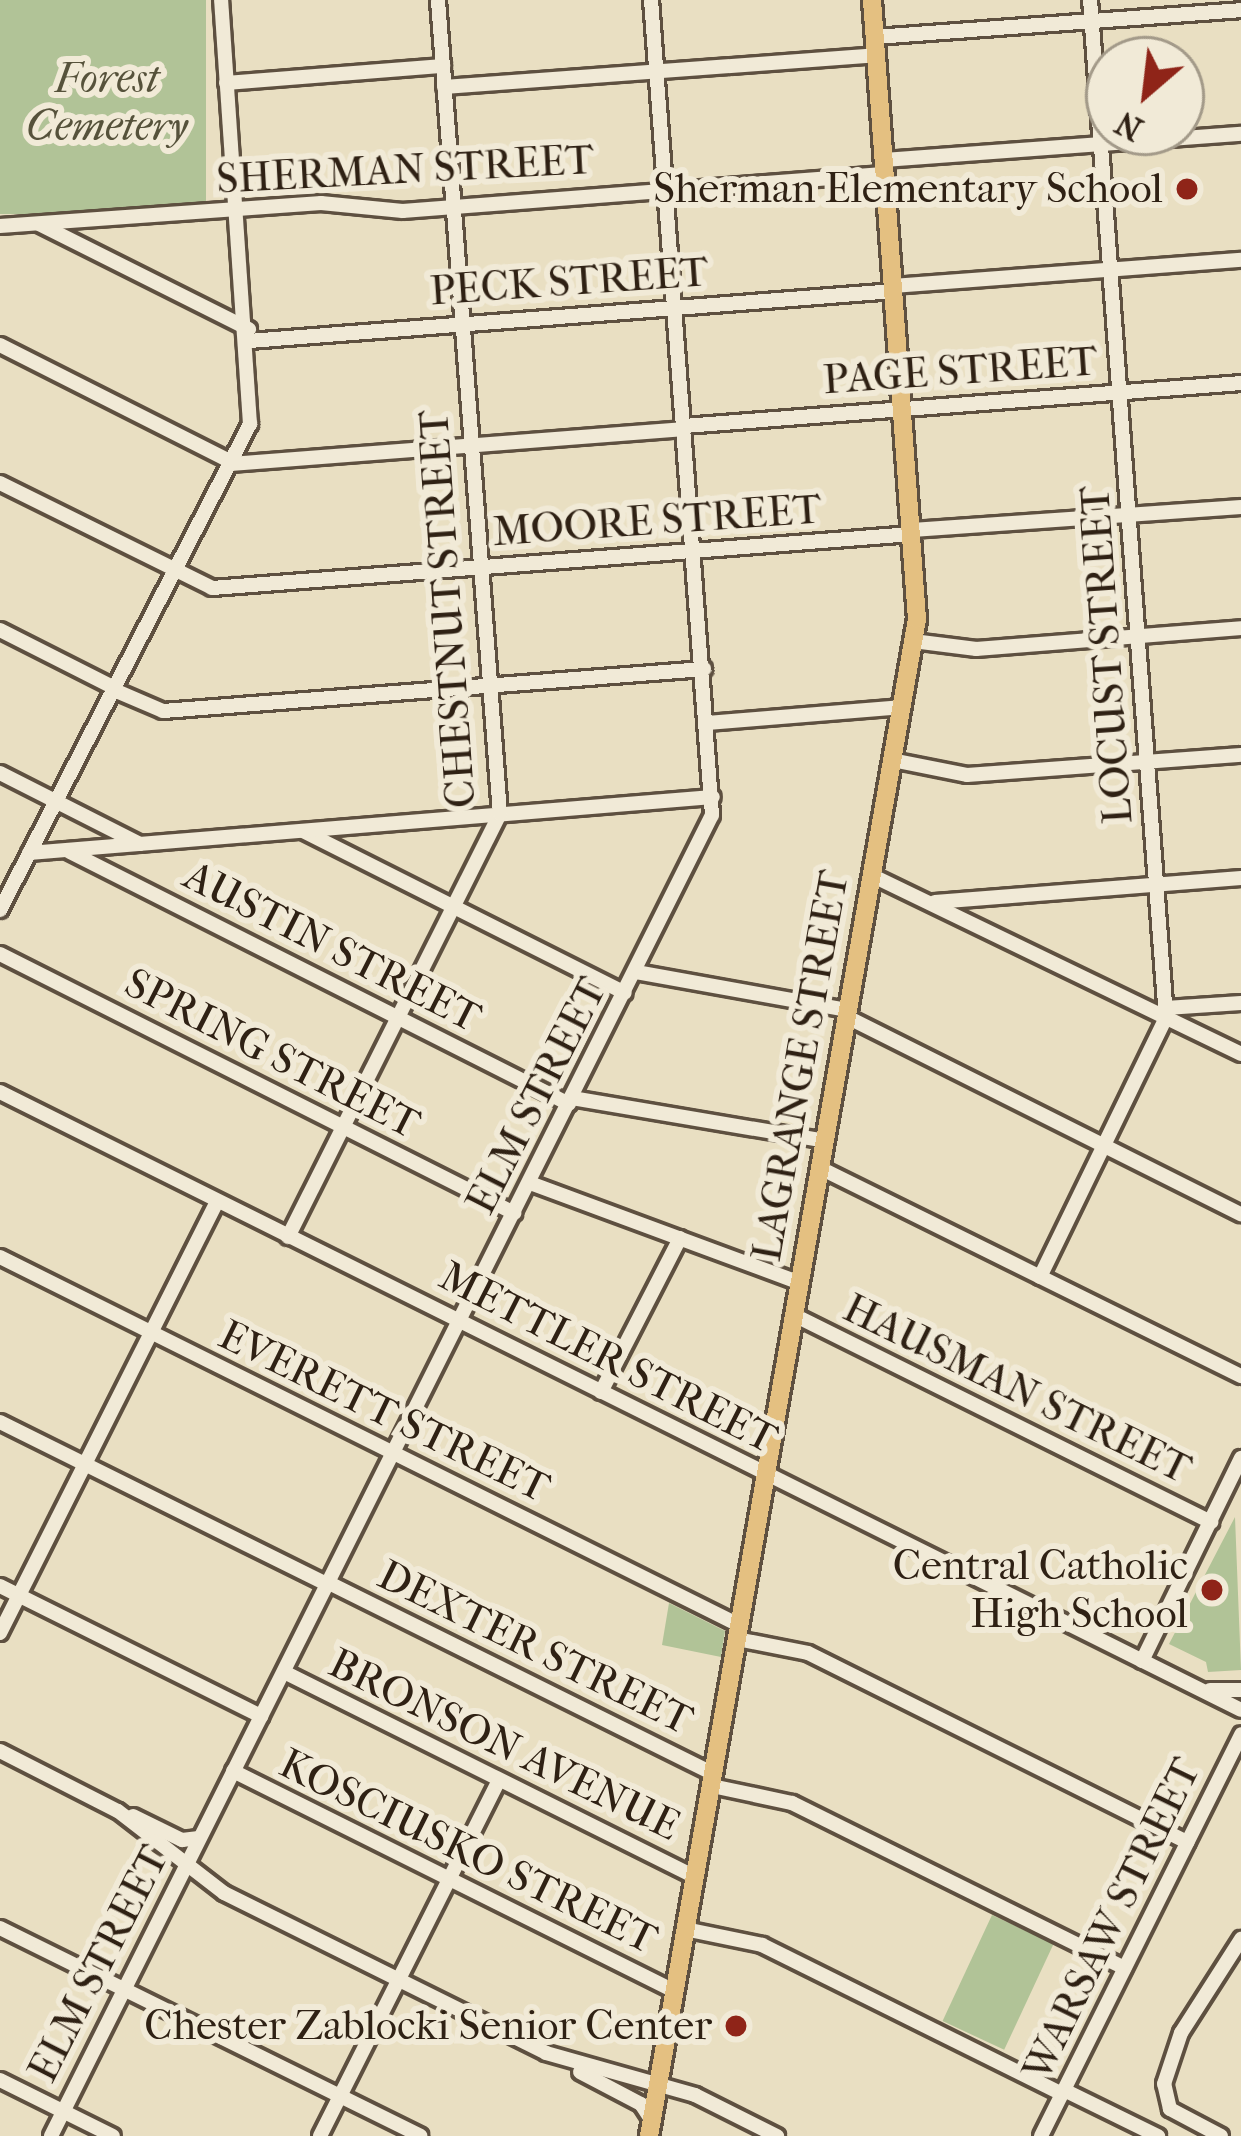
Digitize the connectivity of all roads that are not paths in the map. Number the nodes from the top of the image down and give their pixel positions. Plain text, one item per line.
1 (221, 0) edge
2 (438, 0) edge
3 (651, 0) edge
4 (872, 0) edge
5 (1090, 0) edge
6 (1241, 10) edge
7 (1092, 21) junction
8 (1093, 36) edge
9 (876, 46) junction
10 (443, 66) junction
11 (657, 71) junction
12 (226, 83) junction
13 (445, 87) junction
14 (1241, 134) edge
15 (1205, 137) edge
16 (1085, 148) edge
17 (1102, 156) edge
18 (885, 167) junction
19 (665, 189) junction
20 (454, 208) junction
21 (238, 209) junction
22 (38, 223) junction
23 (0, 226) edge
24 (1241, 260) edge
25 (1111, 270) junction
26 (894, 288) junction
27 (675, 304) junction
28 (463, 322) junction
29 (249, 335) junction
30 (0, 346) edge
31 (1241, 383) edge
32 (1120, 392) junction
33 (903, 409) junction
34 (684, 428) junction
35 (471, 446) junction
36 (231, 463) junction
37 (0, 483) edge
38 (1241, 507) edge
39 (1130, 515) junction
40 (912, 532) junction
41 (694, 551) junction
42 (480, 568) junction
43 (175, 571) junction
44 (1241, 628) edge
45 (0, 630) edge
46 (1138, 636) junction
47 (913, 640) junction
48 (704, 668) junction
49 (490, 686) junction
50 (115, 689) junction
51 (902, 707) junction
52 (708, 723) junction
53 (1241, 754) edge
54 (892, 760) junction
55 (1148, 761) junction
56 (0, 773) edge
57 (713, 797) junction
58 (57, 801) junction
59 (500, 814) junction
60 (302, 830) junction
61 (140, 844) junction
62 (66, 850) junction
63 (29, 854) junction
64 (871, 875) junction
65 (1241, 878) edge
66 (1158, 884) junction
67 (931, 902) junction
68 (455, 907) junction
69 (0, 910) edge
70 (0, 954) edge
71 (636, 972) junction
72 (626, 994) junction
73 (1241, 1003) edge
74 (1166, 1013) junction
75 (847, 1014) junction
76 (399, 1018) junction
77 (1241, 1054) edge
78 (0, 1092) edge
79 (571, 1101) junction
80 (344, 1127) junction
81 (825, 1141) junction
82 (1104, 1145) junction
83 (820, 1168) junction
84 (530, 1183) junction
85 (217, 1202) junction
86 (514, 1213) junction
87 (1241, 1214) edge
88 (288, 1238) junction
89 (680, 1238) junction
90 (0, 1257) edge
91 (1040, 1276) junction
92 (800, 1282) junction
93 (794, 1316) junction
94 (460, 1321) junction
95 (152, 1334) junction
96 (1241, 1376) edge
97 (601, 1393) junction
98 (0, 1422) edge
99 (393, 1453) junction
100 (1241, 1457) edge
101 (85, 1465) junction
102 (766, 1474) junction
103 (1210, 1522) junction
104 (327, 1583) junction
105 (0, 1586) edge
106 (19, 1595) junction
107 (738, 1632) junction
108 (0, 1633) edge
109 (1142, 1661) junction
110 (284, 1672) junction
111 (1187, 1683) junction
112 (1241, 1690) edge
113 (1241, 1710) edge
114 (260, 1716) junction
115 (1241, 1734) edge
116 (0, 1751) edge
117 (232, 1771) junction
118 (499, 1780) junction
119 (713, 1780) junction
120 (110, 1806) junction
121 (200, 1838) junction
122 (1187, 1842) junction
123 (186, 1864) junction
124 (695, 1877) junction
125 (449, 1879) junction
126 (0, 1928) edge
127 (685, 1929) junction
128 (1241, 1939) edge
129 (1241, 1962) edge
130 (1124, 1967) junction
131 (398, 1979) junction
132 (1213, 1980) junction
133 (124, 1989) junction
134 (674, 1991) junction
135 (539, 2049) junction
136 (0, 2080) edge
137 (658, 2086) junction
138 (1063, 2091) junction
139 (340, 2096) junction
140 (63, 2111) junction
141 (651, 2128) edge
142 (50, 2136) edge
143 (113, 2136) edge
144 (320, 2136) edge
145 (420, 2136) edge
146 (777, 2136) edge
147 (1041, 2136) edge
148 (1157, 2136) edge
149 (1221, 2136) edge

1 - 12 street
2 - 10 street, CHESTNUT STREET
3 - 11 street, ELM STREET
4 - 9 main road, LAGRANGE STREET
5 - 7 street, LOCUST STREET
6 - 7 street
7 - 8 street, LOCUST STREET
7 - 9 street
9 - 11 street
9 - 18 main road, LAGRANGE STREET
10 - 12 street
10 - 13 street, CHESTNUT STREET
11 - 13 street
11 - 19 street, ELM STREET
12 - 21 street
13 - 20 street, CHESTNUT STREET
14 - 15 street, SHERMAN STREET
16 - 18 street, SHERMAN STREET
17 - 25 street, LOCUST STREET
18 - 19 street, SHERMAN STREET
18 - 26 main road, LAGRANGE STREET
19 - 20 street, SHERMAN STREET
19 - 27 street, ELM STREET
20 - 21 street, SHERMAN STREET
20 - 28 street, CHESTNUT STREET
21 - 22 street, SHERMAN STREET
21 - 29 street
22 - 23 street, SHERMAN STREET
22 - 29 street
24 - 25 street, PECK STREET
25 - 26 street, PECK STREET
25 - 32 street, LOCUST STREET
26 - 27 street, PECK STREET
26 - 33 main road, LAGRANGE STREET
27 - 28 street, PECK STREET
27 - 34 street, ELM STREET
28 - 29 street, PECK STREET
28 - 35 street, CHESTNUT STREET
29 - 36 street
30 - 36 street
31 - 32 street, PAGE STREET
32 - 33 street, PAGE STREET
32 - 39 street, LOCUST STREET
33 - 34 street, PAGE STREET
33 - 40 main road, LAGRANGE STREET
34 - 35 street, PAGE STREET
34 - 41 street, ELM STREET
35 - 36 street, PAGE STREET
35 - 42 street, CHESTNUT STREET
36 - 43 street
37 - 43 street, MOORE STREET
38 - 39 street, MOORE STREET
39 - 40 street, MOORE STREET
39 - 46 street, LOCUST STREET
40 - 41 street, MOORE STREET
40 - 47 main road, LAGRANGE STREET
41 - 42 street, MOORE STREET
41 - 48 street, ELM STREET
42 - 43 street, MOORE STREET
42 - 49 street, CHESTNUT STREET
43 - 50 street
44 - 46 street
45 - 50 street
46 - 47 street
46 - 55 street, LOCUST STREET
47 - 51 main road, LAGRANGE STREET
48 - 49 street
48 - 52 street, ELM STREET
49 - 50 street
49 - 59 street, CHESTNUT STREET
50 - 58 street
51 - 52 street
51 - 54 main road, LAGRANGE STREET
52 - 57 street, ELM STREET
53 - 55 street
54 - 55 street
54 - 64 main road, LAGRANGE STREET
55 - 66 street, LOCUST STREET
56 - 58 street
57 - 59 street
57 - 71 street, ELM STREET
58 - 61 street
58 - 63 street
59 - 60 street
59 - 68 street, CHESTNUT STREET
60 - 61 street
60 - 68 street
61 - 62 street
62 - 63 street
62 - 76 street, AUSTIN STREET
63 - 69 street
64 - 67 street
64 - 75 main road, LAGRANGE STREET
65 - 66 street
66 - 67 street
66 - 74 street, LOCUST STREET
67 - 74 street
68 - 72 street
68 - 76 street, CHESTNUT STREET
70 - 80 street, SPRING STREET
71 - 72 street, ELM STREET
71 - 75 street
72 - 79 street, ELM STREET
73 - 74 street
74 - 77 street
74 - 82 street, LOCUST STREET
75 - 81 main road, LAGRANGE STREET
75 - 82 street
76 - 79 street, AUSTIN STREET
76 - 80 street, CHESTNUT STREET
78 - 85 street, METTLER STREET
79 - 81 street, AUSTIN STREET
79 - 84 street, ELM STREET
80 - 86 street, SPRING STREET
80 - 88 street, CHESTNUT STREET
81 - 83 main road, LAGRANGE STREET
82 - 87 street
82 - 91 street, LOCUST STREET
83 - 91 street
83 - 92 main road, LAGRANGE STREET
84 - 86 street, ELM STREET
84 - 89 street
85 - 88 street, METTLER STREET
85 - 95 street
86 - 94 street, ELM STREET
88 - 94 street, METTLER STREET
89 - 92 street
89 - 97 street
90 - 95 street, EVERETT STREET
91 - 96 street
92 - 93 main road, LAGRANGE STREET
93 - 102 main road, LAGRANGE STREET
93 - 103 street, HAUSMAN STREET
94 - 97 street, METTLER STREET
94 - 99 street, ELM STREET
95 - 99 street, EVERETT STREET
95 - 101 street
97 - 102 street, METTLER STREET
98 - 101 street, DEXTER STREET
99 - 104 street, ELM STREET
99 - 107 street, EVERETT STREET
100 - 103 street
101 - 104 street, DEXTER STREET
101 - 106 street
102 - 107 main road, LAGRANGE STREET
102 - 109 street, METTLER STREET
103 - 109 street
104 - 110 street, ELM STREET
104 - 119 street, DEXTER STREET
105 - 106 street
106 - 108 street
106 - 114 street
107 - 119 main road, LAGRANGE STREET
107 - 122 street, EVERETT STREET
109 - 111 street, METTLER STREET
110 - 114 street, ELM STREET
110 - 118 street, BRONSON AVENUE
111 - 112 street, METTLER STREET
111 - 113 street, METTLER STREET
114 - 117 street, ELM STREET
115 - 122 street, WARSAW STREET
116 - 120 street
117 - 121 street, ELM STREET
117 - 125 street, KOSCIUSKO STREET
118 - 124 street, BRONSON AVENUE
118 - 125 street
119 - 124 main road, LAGRANGE STREET
119 - 130 street, DEXTER STREET
120 - 121 street
120 - 123 street
121 - 123 street, ELM STREET
122 - 130 street, WARSAW STREET
123 - 131 street
123 - 133 street, ELM STREET
124 - 127 main road, LAGRANGE STREET
125 - 131 street
125 - 134 street, KOSCIUSKO STREET
126 - 133 street
127 - 134 main road, LAGRANGE STREET
127 - 138 street
128 - 132 street
129 - 132 street
130 - 138 street, WARSAW STREET
131 - 135 street
131 - 139 street
132 - 149 street
133 - 139 street
133 - 140 street, ELM STREET
134 - 137 main road, LAGRANGE STREET
135 - 137 street
135 - 141 street
136 - 140 street
137 - 141 main road, LAGRANGE STREET
137 - 146 street
138 - 147 street, WARSAW STREET
138 - 148 street
139 - 144 street
139 - 145 street
140 - 142 street, ELM STREET
140 - 143 street

